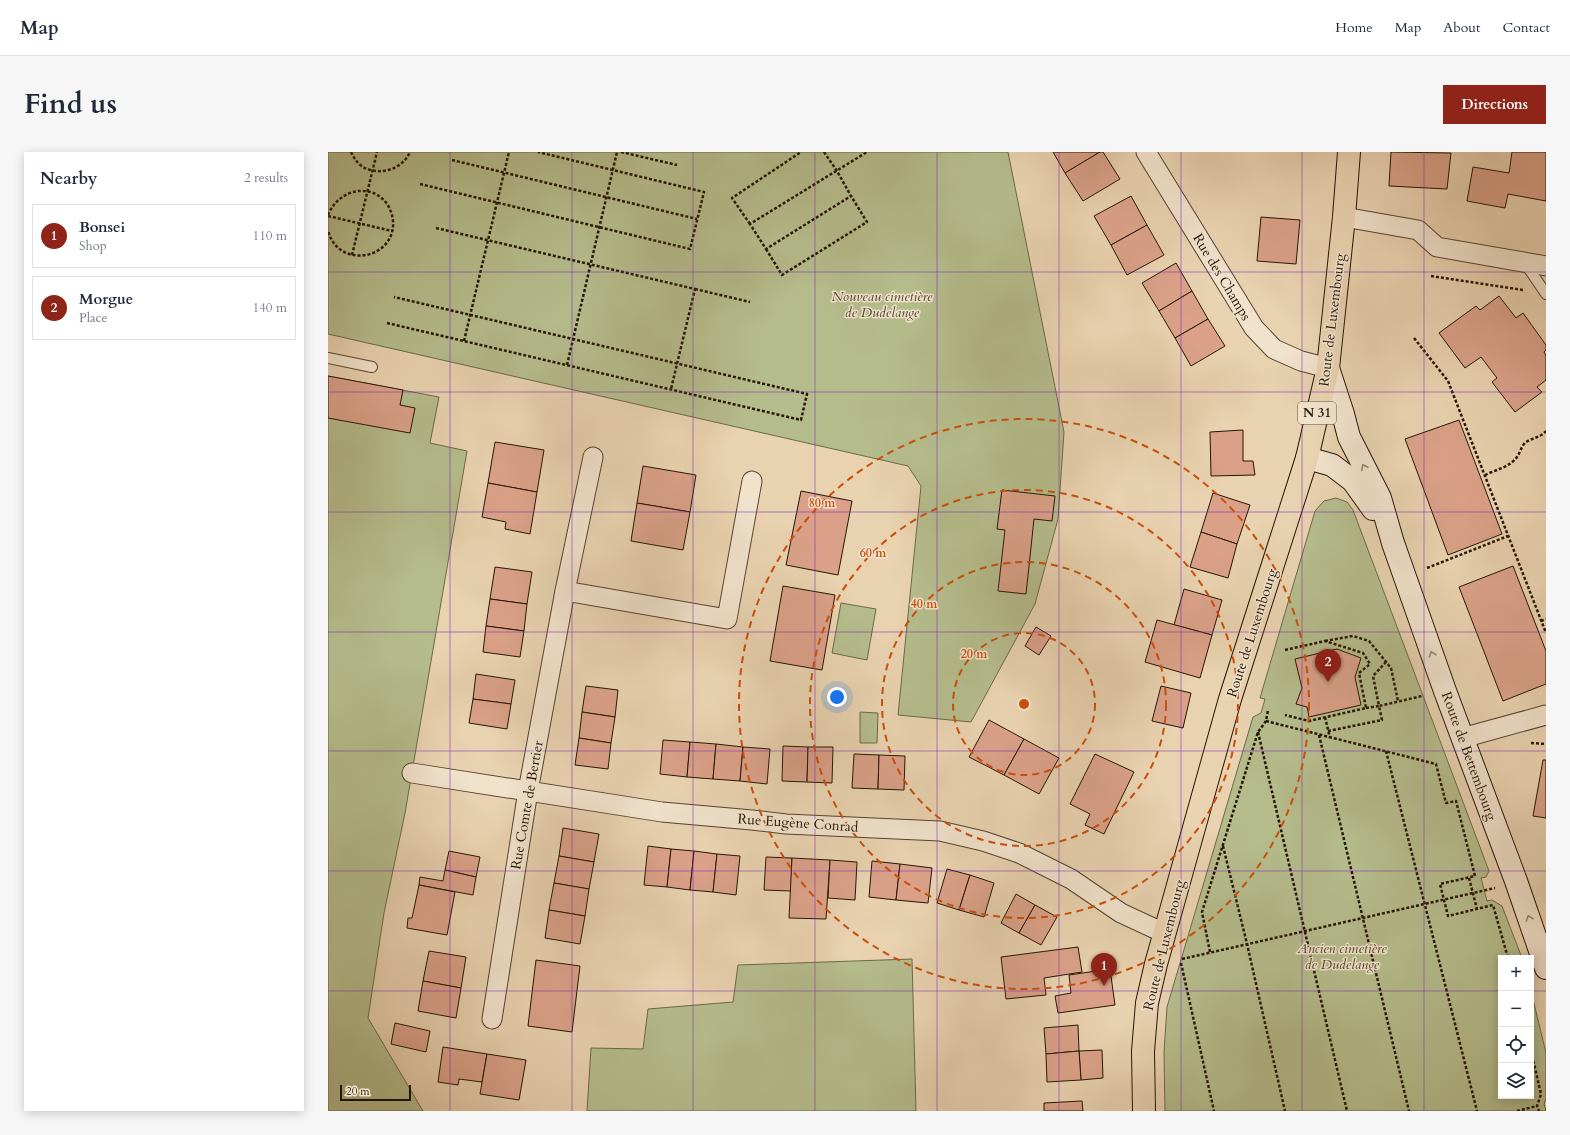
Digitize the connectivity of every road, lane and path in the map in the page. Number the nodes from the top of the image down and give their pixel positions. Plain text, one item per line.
1 (351, 152) edge
2 (377, 152) edge
3 (410, 152) edge
4 (509, 152) edge
5 (538, 152) edge
6 (618, 152) edge
7 (621, 152) edge
8 (801, 152) edge
9 (824, 152) edge
10 (867, 152) edge
11 (1146, 152) edge
12 (1349, 152) edge
13 (452, 160) dead end
14 (677, 165) dead end
15 (373, 170) junction
16 (613, 170) junction
17 (837, 171) junction
18 (504, 172) junction
19 (420, 184) dead end
20 (368, 191) junction
21 (850, 196) junction
22 (607, 197) junction
23 (497, 202) junction
24 (328, 215) edge
25 (1344, 217) junction
26 (697, 219) junction
27 (360, 224) junction
28 (750, 224) junction
29 (600, 227) junction
30 (436, 228) dead end
31 (328, 230) edge
32 (392, 231) junction
33 (488, 240) junction
34 (766, 249) junction
35 (352, 255) junction
36 (1524, 262) junction
37 (591, 265) junction
38 (1546, 266) edge
39 (1431, 276) dead end
40 (695, 289) junction
41 (1524, 290) dead end
42 (1546, 294) edge
43 (394, 297) dead end
44 (750, 302) dead end
45 (470, 315) junction
46 (387, 323) dead end
47 (1414, 338) dead end
48 (573, 339) junction
49 (464, 341) junction
50 (328, 358) edge
51 (677, 363) junction
52 (567, 365) junction
53 (372, 367) dead end
54 (1328, 368) junction
55 (671, 389) junction
56 (1546, 430) edge
57 (592, 457) dead end
58 (1307, 458) junction
59 (1485, 475) junction
60 (752, 481) dead end
61 (1508, 536) junction
62 (1393, 543) junction
63 (1405, 576) junction
64 (565, 590) junction
65 (1546, 619) edge
66 (1541, 621) junction
67 (1546, 633) edge
68 (1325, 641) junction
69 (1285, 650) dead end
70 (1386, 662) junction
71 (1422, 696) dead end
72 (1398, 701) junction
73 (1379, 706) junction
74 (1366, 708) junction
75 (1268, 710) dead end
76 (1285, 715) dead end
77 (1546, 715) edge
78 (1325, 717) junction
79 (1266, 721) junction
80 (1328, 731) junction
81 (1258, 732) junction
82 (1319, 735) junction
83 (1330, 738) junction
84 (1462, 738) junction
85 (1386, 751) junction
86 (412, 773) dead end
87 (528, 791) junction
88 (1223, 846) junction
89 (1469, 878) junction
90 (1495, 888) dead end
91 (1473, 893) junction
92 (1444, 900) junction
93 (1425, 904) junction
94 (1477, 909) junction
95 (1363, 918) junction
96 (1305, 931) junction
97 (1164, 933) junction
98 (1247, 944) junction
99 (1210, 952) junction
100 (1507, 955) edge
101 (1546, 968) edge
102 (492, 1019) dead end
103 (1534, 1063) edge
104 (1537, 1106) junction
105 (1144, 1111) edge
106 (1214, 1111) edge
107 (1285, 1111) edge
108 (1347, 1111) edge
109 (1409, 1111) edge
110 (1477, 1111) edge
111 (1517, 1111) edge
112 (1539, 1111) edge

1 - 15 path
2 - 15 path
3 - 15 path
4 - 18 path
5 - 16 path
6 - 16 path
7 - 14 path
8 - 28 path
9 - 17 path
10 - 17 path
11 - 54 street, Rue des Champs
12 - 25 main road, Route de Luxembourg / N 31
13 - 18 path
15 - 20 path
16 - 22 path
16 - 26 path
17 - 21 path
17 - 28 path
18 - 22 path
18 - 23 path
19 - 23 path
20 - 24 path
20 - 27 path
20 - 32 path
21 - 34 path
21 - 34 path
22 - 26 path
22 - 29 path
23 - 29 path
23 - 33 path
24 - 27 path
25 - 36 street
25 - 54 main road, Route de Luxembourg / N 31
26 - 29 path
27 - 32 path
27 - 35 path
28 - 34 path
29 - 37 path
30 - 33 path
31 - 35 path
32 - 35 path
33 - 37 path
33 - 45 path
36 - 38 street
36 - 42 lane
37 - 40 path
37 - 48 path
39 - 41 path
40 - 44 path
40 - 51 path
43 - 45 path
45 - 48 path
45 - 49 path
46 - 49 path
47 - 59 path
48 - 51 path
48 - 52 path
49 - 52 path
50 - 53 lane
51 - 55 path
51 - 55 path
52 - 55 path
54 - 58 main road, Route de Luxembourg / N 31
62 -> 54 main road, Route de Bettembourg
56 - 59 path
57 - 64 street, Rue Comte de Bertier
58 - 62 main road, Route de Bettembourg
58 - 97 main road, Route de Luxembourg
59 - 61 path
60 - 64 street
61 - 63 path
61 - 66 path
62 - 63 main road, Route de Bettembourg
84 -> 63 main road, Route de Bettembourg
64 - 87 street, Rue Comte de Bertier
65 - 66 path
66 - 67 path
68 - 69 path
68 - 70 path
68 - 74 path
70 - 72 path
70 - 73 path
71 - 72 path
72 - 73 path
73 - 74 path
73 - 80 path
74 - 78 path
75 - 79 path
76 - 78 path
77 - 84 street
78 - 80 path
79 - 81 path
79 - 82 path
80 - 83 path
81 - 88 path
81 - 96 path
82 - 83 path
82 - 95 path
83 - 85 path
101 -> 84 main road, Route de Bettembourg
85 - 89 path
85 - 93 path
86 - 87 street, Rue Eugène Conrad
87 - 97 street, Rue Eugène Conrad
87 - 102 street, Rue Comte de Bertier
88 - 98 path
88 - 99 path
89 - 91 path
89 - 92 path
90 - 91 path
91 - 92 path
91 - 94 path
92 - 93 path
92 - 94 path
93 - 95 path
93 - 110 path
94 - 100 path
95 - 96 path
95 - 109 path
96 - 98 path
96 - 108 path
97 - 105 main road, Route de Luxembourg
98 - 99 path
98 - 107 path
99 - 106 path
103 - 104 path
104 - 111 path
104 - 112 path

